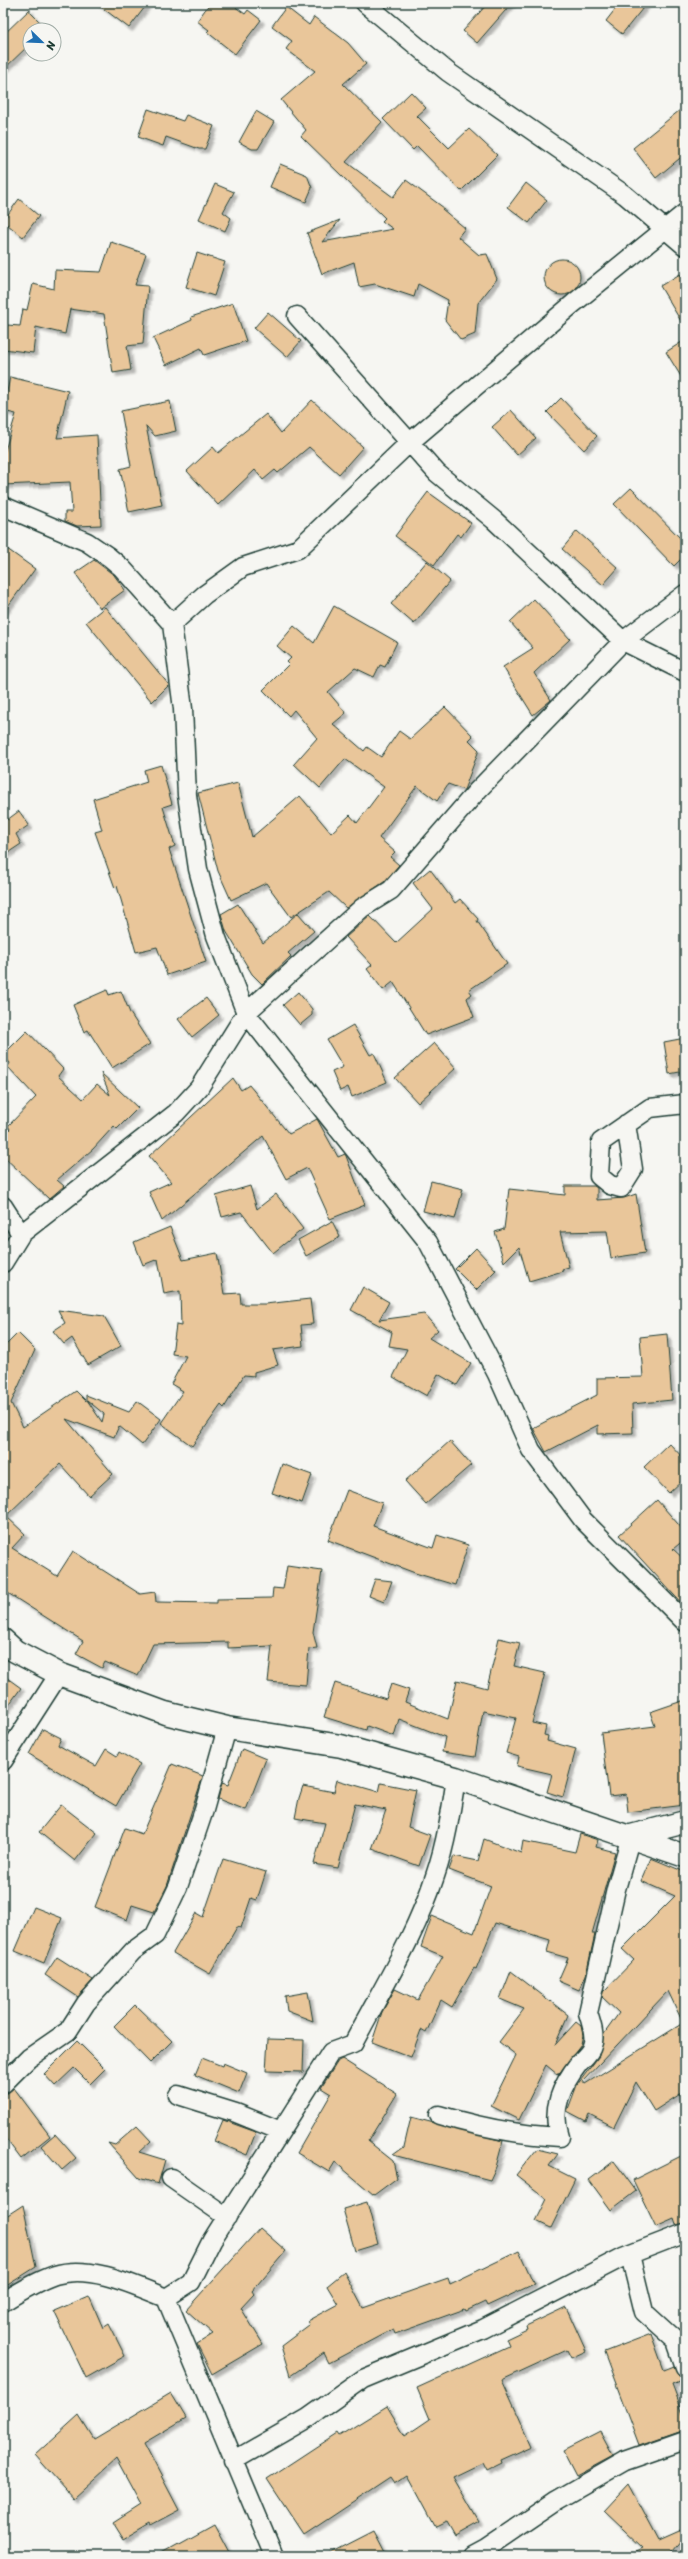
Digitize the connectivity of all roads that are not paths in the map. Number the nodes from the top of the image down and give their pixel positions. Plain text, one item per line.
1 (365, 3) edge
2 (685, 213) edge
3 (664, 229) junction
4 (685, 246) edge
5 (297, 316) dead end
6 (409, 443) junction
7 (3, 506) edge
8 (685, 594) edge
9 (172, 624) junction
10 (623, 641) junction
11 (685, 672) edge
12 (246, 1013) junction
13 (685, 1104) edge
14 (626, 1124) dead end
15 (3, 1206) edge
16 (21, 1234) junction
17 (3, 1263) edge
18 (685, 1622) edge
19 (3, 1640) edge
20 (59, 1674) junction
21 (227, 1728) junction
22 (3, 1761) edge
23 (456, 1778) junction
24 (685, 1822) edge
25 (631, 1836) junction
26 (685, 1856) edge
27 (3, 2084) edge
28 (178, 2095) dead end
29 (439, 2115) dead end
30 (280, 2131) junction
31 (171, 2178) dead end
32 (226, 2217) junction
33 (685, 2233) edge
34 (630, 2255) junction
35 (166, 2298) junction
36 (3, 2302) edge
37 (685, 2367) edge
38 (685, 2440) edge
39 (234, 2461) junction
40 (274, 2556) edge
41 (472, 2556) edge

1 - 3 street
2 - 3 street
3 - 4 street
3 - 6 street
5 - 6 street
6 - 9 street
6 - 10 street
7 - 9 street
8 - 10 street
9 - 12 street
10 - 11 street
10 - 12 street
12 - 16 street
12 - 18 street
13 - 14 street
15 - 16 street
16 - 17 street
19 - 20 street
20 - 21 street
20 - 22 street
21 - 23 street
21 - 27 street
23 - 25 street
23 - 30 street
24 - 25 street
25 - 26 street
25 - 29 street
28 - 30 street
30 - 32 street
31 - 32 street
32 - 35 street
33 - 34 street
34 - 37 street
34 - 39 street
35 - 36 street
35 - 39 street
38 - 41 street
39 - 40 street

